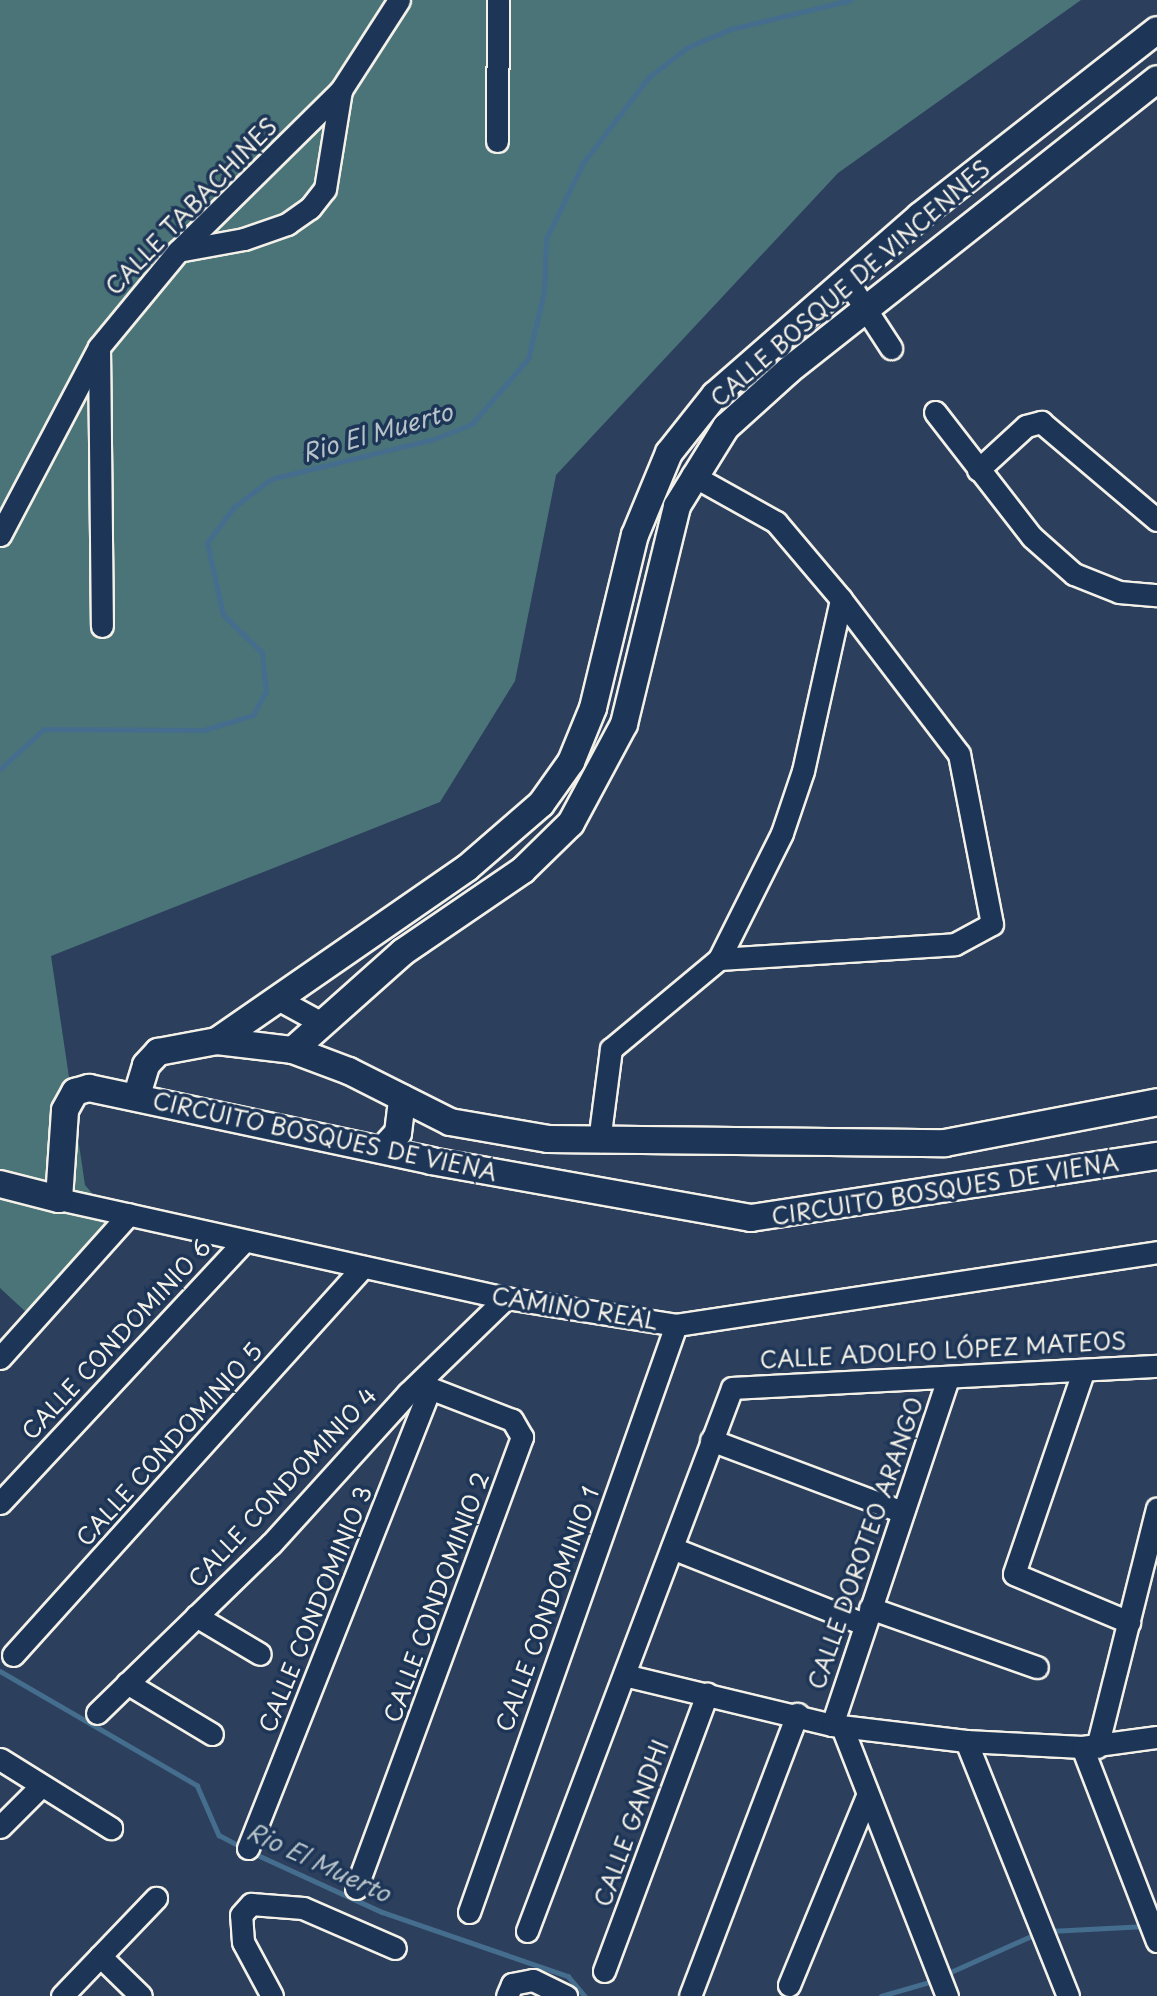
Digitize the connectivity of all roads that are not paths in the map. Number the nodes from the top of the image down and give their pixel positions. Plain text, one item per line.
1 (399, 0) edge
2 (498, 0) edge
3 (1157, 30) edge
4 (1157, 79) edge
5 (341, 90) junction
6 (497, 141) dead end
7 (178, 251) junction
8 (848, 282) junction
9 (868, 308) junction
10 (99, 346) junction
11 (891, 348) dead end
12 (935, 412) dead end
13 (978, 470) junction
14 (692, 475) junction
15 (1157, 520) edge
16 (0, 535) edge
17 (1157, 594) edge
18 (841, 599) junction
19 (102, 626) dead end
20 (719, 959) junction
21 (276, 998) junction
22 (320, 1022) junction
23 (216, 1041) junction
24 (293, 1050) junction
25 (137, 1095) junction
26 (402, 1098) junction
27 (1157, 1102) edge
28 (450, 1122) junction
29 (599, 1141) junction
30 (383, 1149) junction
31 (1157, 1156) edge
32 (431, 1161) junction
33 (0, 1185) edge
34 (59, 1199) junction
35 (129, 1214) junction
36 (243, 1241) junction
37 (1157, 1252) edge
38 (363, 1267) junction
39 (506, 1298) junction
40 (676, 1325) junction
41 (0, 1358) edge
42 (1157, 1366) edge
43 (1083, 1372) junction
44 (948, 1379) junction
45 (425, 1386) junction
46 (711, 1440) junction
47 (0, 1503) edge
48 (1157, 1508) edge
49 (900, 1511) junction
50 (672, 1548) junction
51 (196, 1616) junction
52 (867, 1616) junction
53 (1129, 1622) junction
54 (260, 1654) dead end
55 (13, 1655) dead end
56 (1037, 1667) dead end
57 (624, 1675) junction
58 (127, 1683) junction
59 (707, 1694) junction
60 (97, 1713) dead end
61 (797, 1714) junction
62 (837, 1726) junction
63 (212, 1734) dead end
64 (1157, 1737) edge
65 (966, 1741) junction
66 (1090, 1747) junction
67 (0, 1759) edge
68 (41, 1786) junction
69 (867, 1796) junction
70 (0, 1827) edge
71 (111, 1828) dead end
72 (248, 1848) dead end
73 (356, 1888) dead end
74 (156, 1898) dead end
75 (1149, 1909) edge
76 (469, 1912) dead end
77 (527, 1931) dead end
78 (1156, 1938) edge
79 (395, 1948) dead end
80 (100, 1956) junction
81 (604, 1971) dead end
82 (789, 1985) dead end
83 (521, 1989) edge
84 (62, 1996) edge
85 (141, 1996) edge
86 (272, 1996) edge
87 (566, 1996) edge
88 (690, 1996) edge
89 (947, 1996) edge
90 (1068, 1996) edge

1 - 5 street, CALLE TABACHINES
2 - 6 street
3 - 8 main road, CALLE BOSQUE DE VINCENNES
4 - 9 main road, CALLE BOSQUE DE VINCENNES
5 - 7 street, CALLE TABACHINES
5 - 7 street
7 - 10 street, CALLE TABACHINES
8 - 9 street
8 - 21 main road, CALLE BOSQUE DE VINCENNES
9 - 11 street
9 - 14 main road, CALLE BOSQUE DE VINCENNES
10 - 16 street, CALLE TABACHINES
10 - 19 street
12 - 13 street
13 - 15 street
13 - 17 street
14 - 18 street
14 - 22 main road, CALLE BOSQUE DE VINCENNES
18 - 20 street
18 - 20 street
20 - 29 street
21 - 22 street
21 - 23 main road, CALLE BOSQUE DE VINCENNES
22 - 24 main road, CALLE BOSQUE DE VINCENNES
23 - 24 main road, CIRCUITO BOSQUES DE VIENA
23 - 25 main road, CIRCUITO BOSQUES DE VIENA
24 - 26 main road, CIRCUITO BOSQUES DE VIENA
25 - 30 main road, CIRCUITO BOSQUES DE VIENA
25 - 34 main road
26 - 28 main road, CIRCUITO BOSQUES DE VIENA
26 - 30 main road
27 - 29 main road, CIRCUITO BOSQUES DE VIENA
28 - 29 main road, CIRCUITO BOSQUES DE VIENA
28 - 32 main road
30 - 32 main road, CIRCUITO BOSQUES DE VIENA
31 - 32 main road, CIRCUITO BOSQUES DE VIENA
33 - 34 main road, CAMINO REAL
34 - 35 street, CAMINO REAL
35 - 36 street, CAMINO REAL
35 - 41 street
36 - 38 street, CAMINO REAL
36 - 47 street, CALLE CONDOMINIO 6
37 - 40 street, CAMINO REAL
38 - 39 street, CAMINO REAL
38 - 55 street, CALLE CONDOMINIO 5
39 - 40 street, CAMINO REAL
39 - 45 street, CALLE CONDOMINIO 4
40 - 76 street, CALLE CONDOMINIO 1
42 - 43 street, CALLE ADOLFO LÓPEZ MATEOS
43 - 44 street, CALLE ADOLFO LÓPEZ MATEOS
43 - 53 street
44 - 46 street, CALLE ADOLFO LÓPEZ MATEOS
44 - 49 street, CALLE DOROTEO ARANGO
45 - 51 street, CALLE CONDOMINIO 4
45 - 72 street, CALLE CONDOMINIO 3
45 - 73 street, CALLE CONDOMINIO 2
46 - 49 street
46 - 50 street
48 - 53 street
49 - 52 street, CALLE DOROTEO ARANGO
50 - 52 street
50 - 57 street
51 - 54 street
51 - 58 street, CALLE CONDOMINIO 4
52 - 56 street
52 - 62 street, CALLE DOROTEO ARANGO
53 - 66 street
57 - 59 street
57 - 77 street
58 - 60 street, CALLE CONDOMINIO 4
58 - 63 street
59 - 61 street
59 - 81 street, CALLE GANDHI
61 - 62 street
61 - 88 street
62 - 65 street
62 - 69 street
64 - 66 street
65 - 66 street
65 - 90 street
66 - 75 street
67 - 68 street
68 - 70 street
68 - 71 street
69 - 82 street
69 - 89 street
74 - 80 street
75 - 78 street
79 - 86 street
80 - 84 street
80 - 85 street
83 - 87 street

